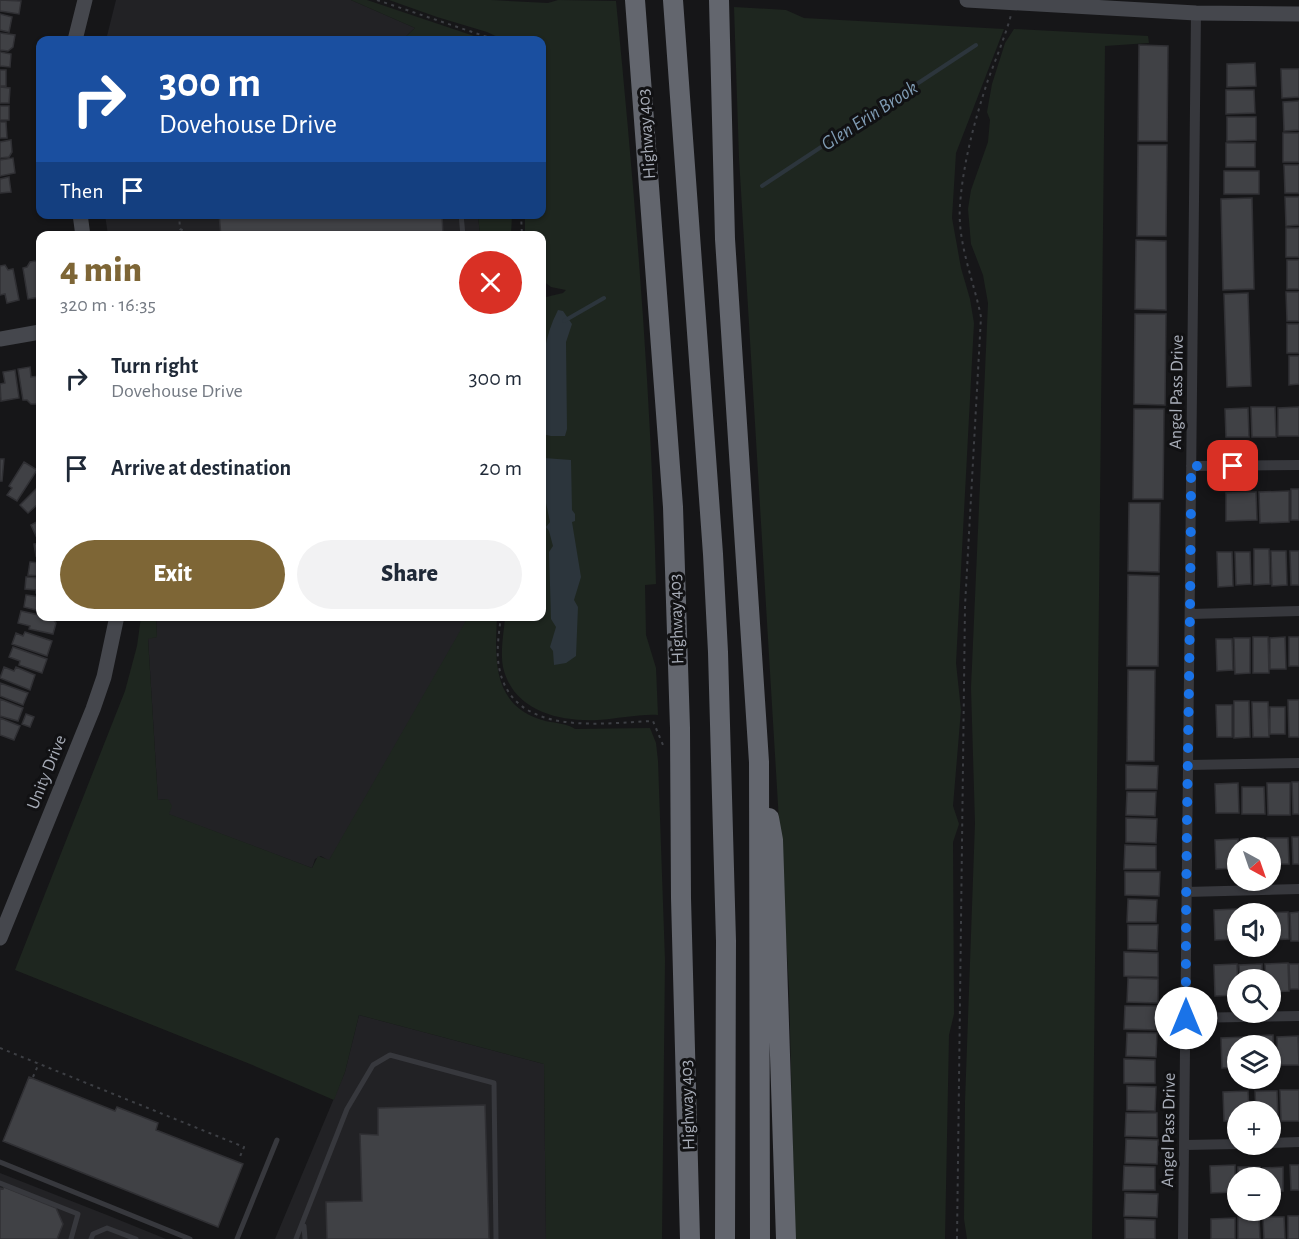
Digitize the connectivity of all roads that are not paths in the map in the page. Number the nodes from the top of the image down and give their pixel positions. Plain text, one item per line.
1 (85, 0) edge
2 (635, 0) edge
3 (673, 0) edge
4 (719, 0) edge
5 (967, 0) edge
6 (1196, 13) junction
7 (1299, 14) edge
8 (76, 36) edge
9 (36, 333) edge
10 (0, 339) edge
11 (1299, 465) edge
12 (1191, 466) junction
13 (1299, 611) edge
14 (1191, 614) junction
15 (116, 621) edge
16 (759, 762) junction
17 (1299, 763) edge
18 (1189, 765) junction
19 (1299, 889) edge
20 (1186, 892) junction
21 (0, 938) edge
22 (1299, 1016) edge
23 (1186, 1018) junction
24 (277, 1140) dead end
25 (1299, 1142) edge
26 (1281, 1143) edge
27 (1227, 1144) edge
28 (1185, 1145) junction
29 (0, 1162) edge
30 (0, 1183) edge
31 (303, 1223) junction
32 (690, 1229) edge
33 (71, 1239) edge
34 (91, 1239) edge
35 (136, 1239) edge
36 (190, 1239) edge
37 (237, 1239) edge
38 (296, 1239) edge
39 (305, 1239) edge
40 (496, 1239) edge
41 (682, 1239) edge
42 (725, 1239) edge
43 (760, 1239) edge
44 (786, 1239) edge
45 (1183, 1239) edge

1 - 8 street
2 - 32 highway, Highway 403
3 - 42 highway
4 - 16 highway
5 - 6 street
6 - 7 street
6 - 12 street, Angel Pass Drive
9 - 10 street
11 - 12 street
12 - 14 street, Angel Pass Drive
13 - 14 street
14 - 18 street, Angel Pass Drive
15 - 21 street, Unity Drive
16 - 43 highway
16 - 44 highway
17 - 18 street
18 - 20 street, Angel Pass Drive
19 - 20 street
20 - 23 street, Angel Pass Drive
22 - 23 street
23 - 28 street, Angel Pass Drive
24 - 37 lane
25 - 26 street
27 - 28 street
28 - 45 street, Angel Pass Drive
29 - 36 lane
30 - 33 lane
31 - 38 lane
31 - 39 lane
31 - 40 lane
32 - 41 highway
34 - 35 lane

